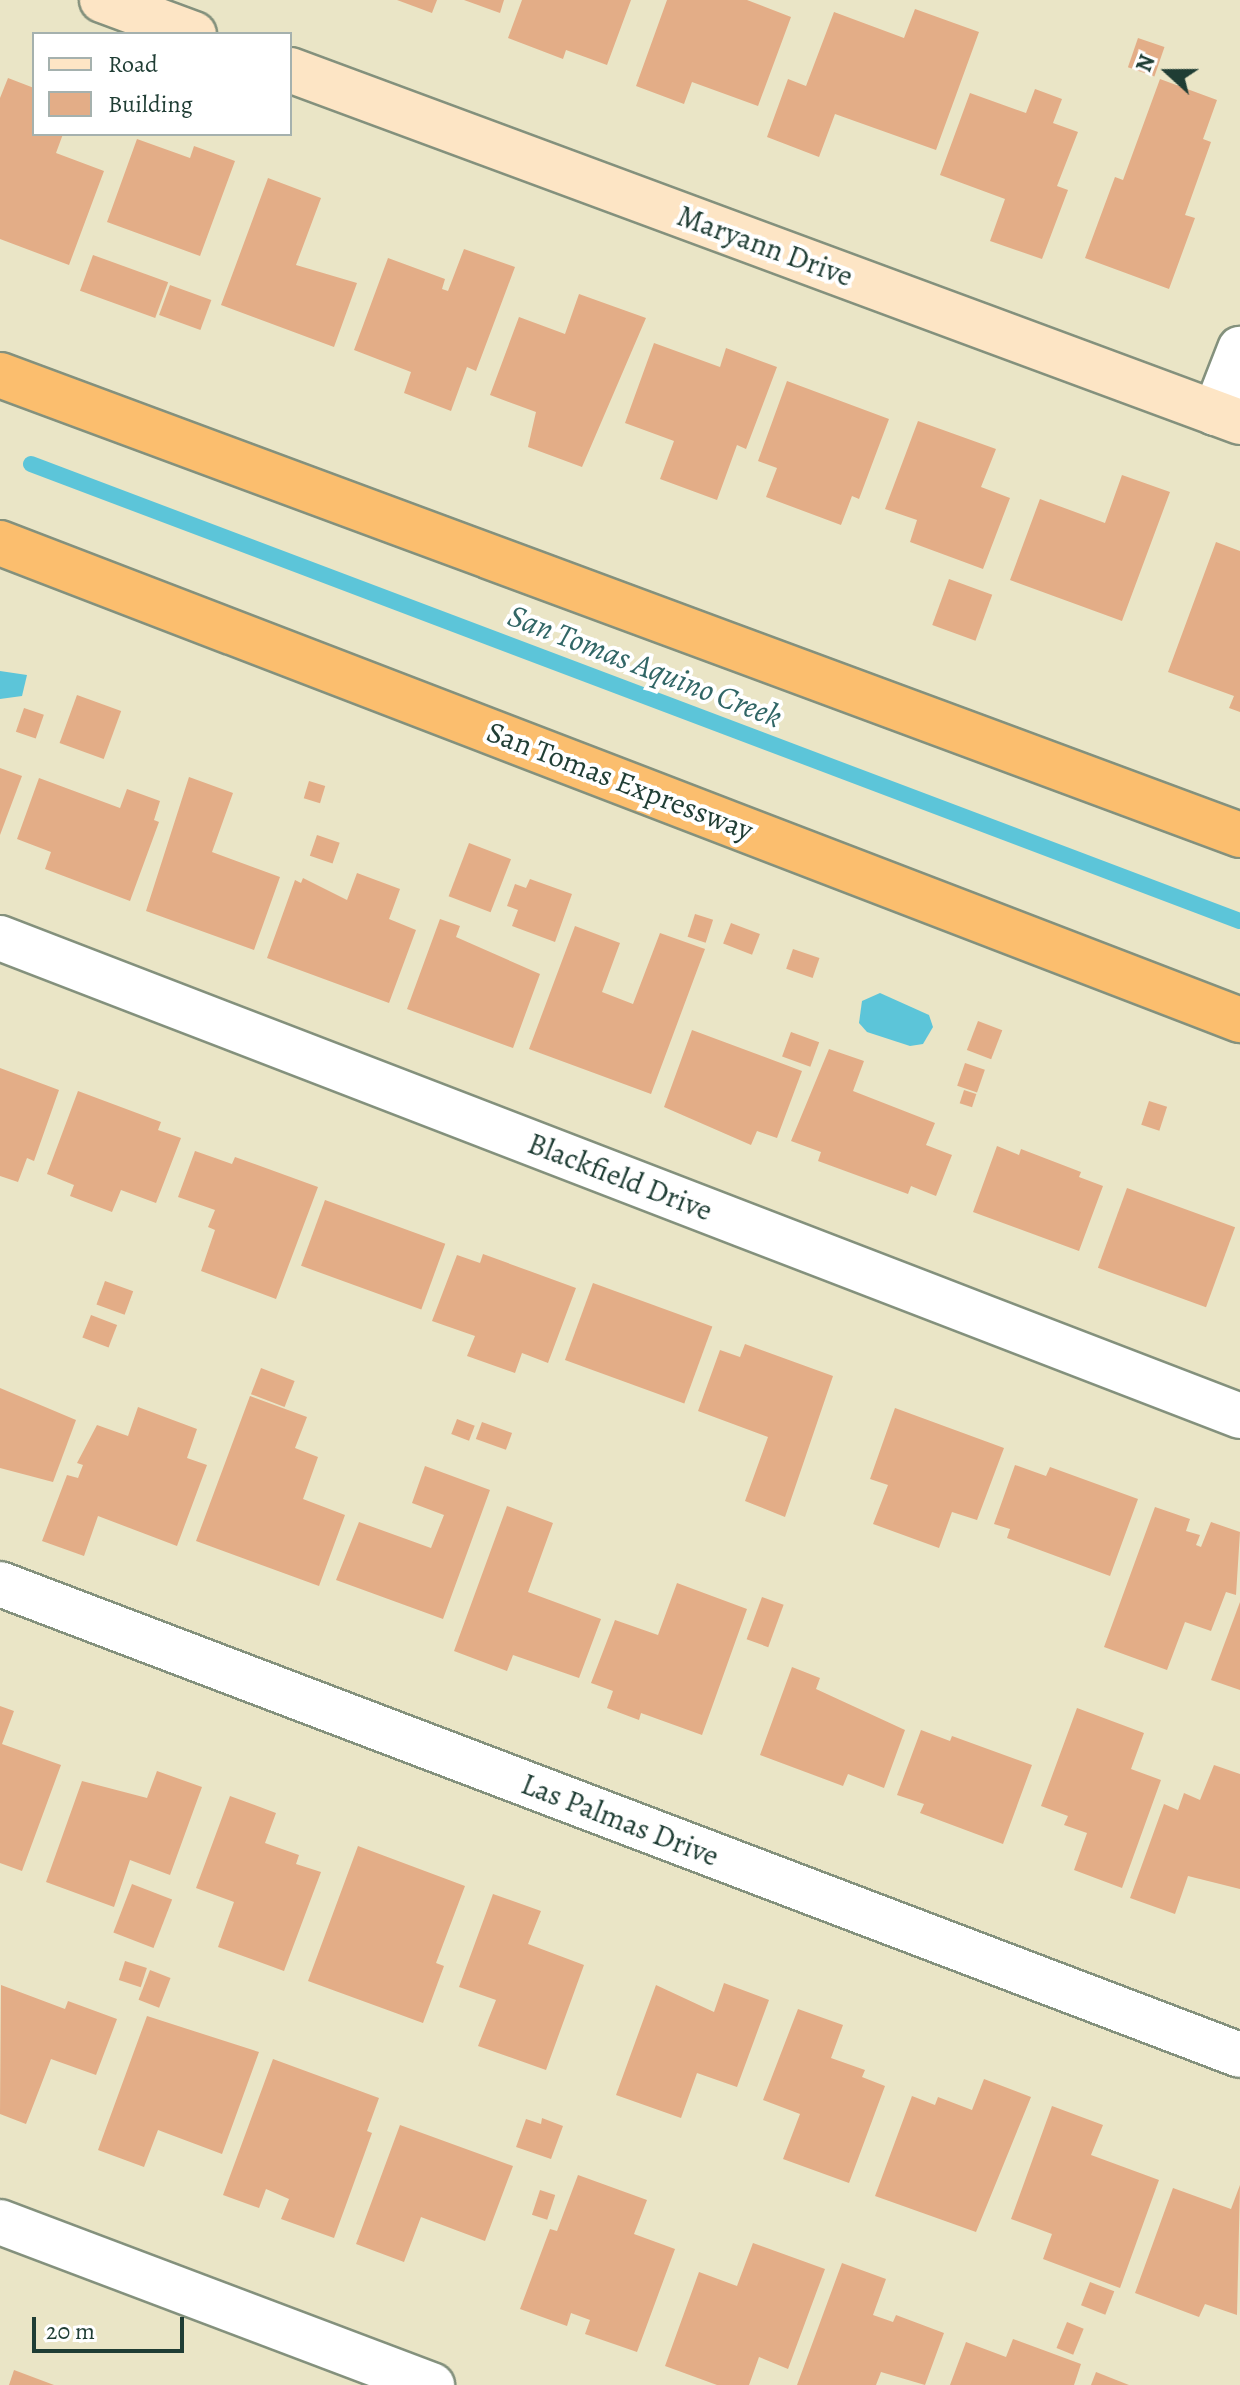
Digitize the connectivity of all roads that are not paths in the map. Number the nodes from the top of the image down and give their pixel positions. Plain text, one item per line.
1 (102, 0) edge
2 (189, 32) edge
3 (292, 71) edge
4 (1240, 349) edge
5 (0, 375) edge
6 (1228, 417) edge
7 (0, 543) edge
8 (1240, 835) edge
9 (0, 938) edge
10 (1240, 1020) edge
11 (1240, 1416) edge
12 (0, 1584) edge
13 (1240, 2055) edge
14 (0, 2222) edge
15 (432, 2385) edge

1 - 2 street
3 - 6 street, Maryann Drive
4 - 6 street
5 - 8 highway
7 - 10 highway, San Tomas Expressway
9 - 11 street, Blackfield Drive
12 - 13 street, Las Palmas Drive
14 - 15 street

